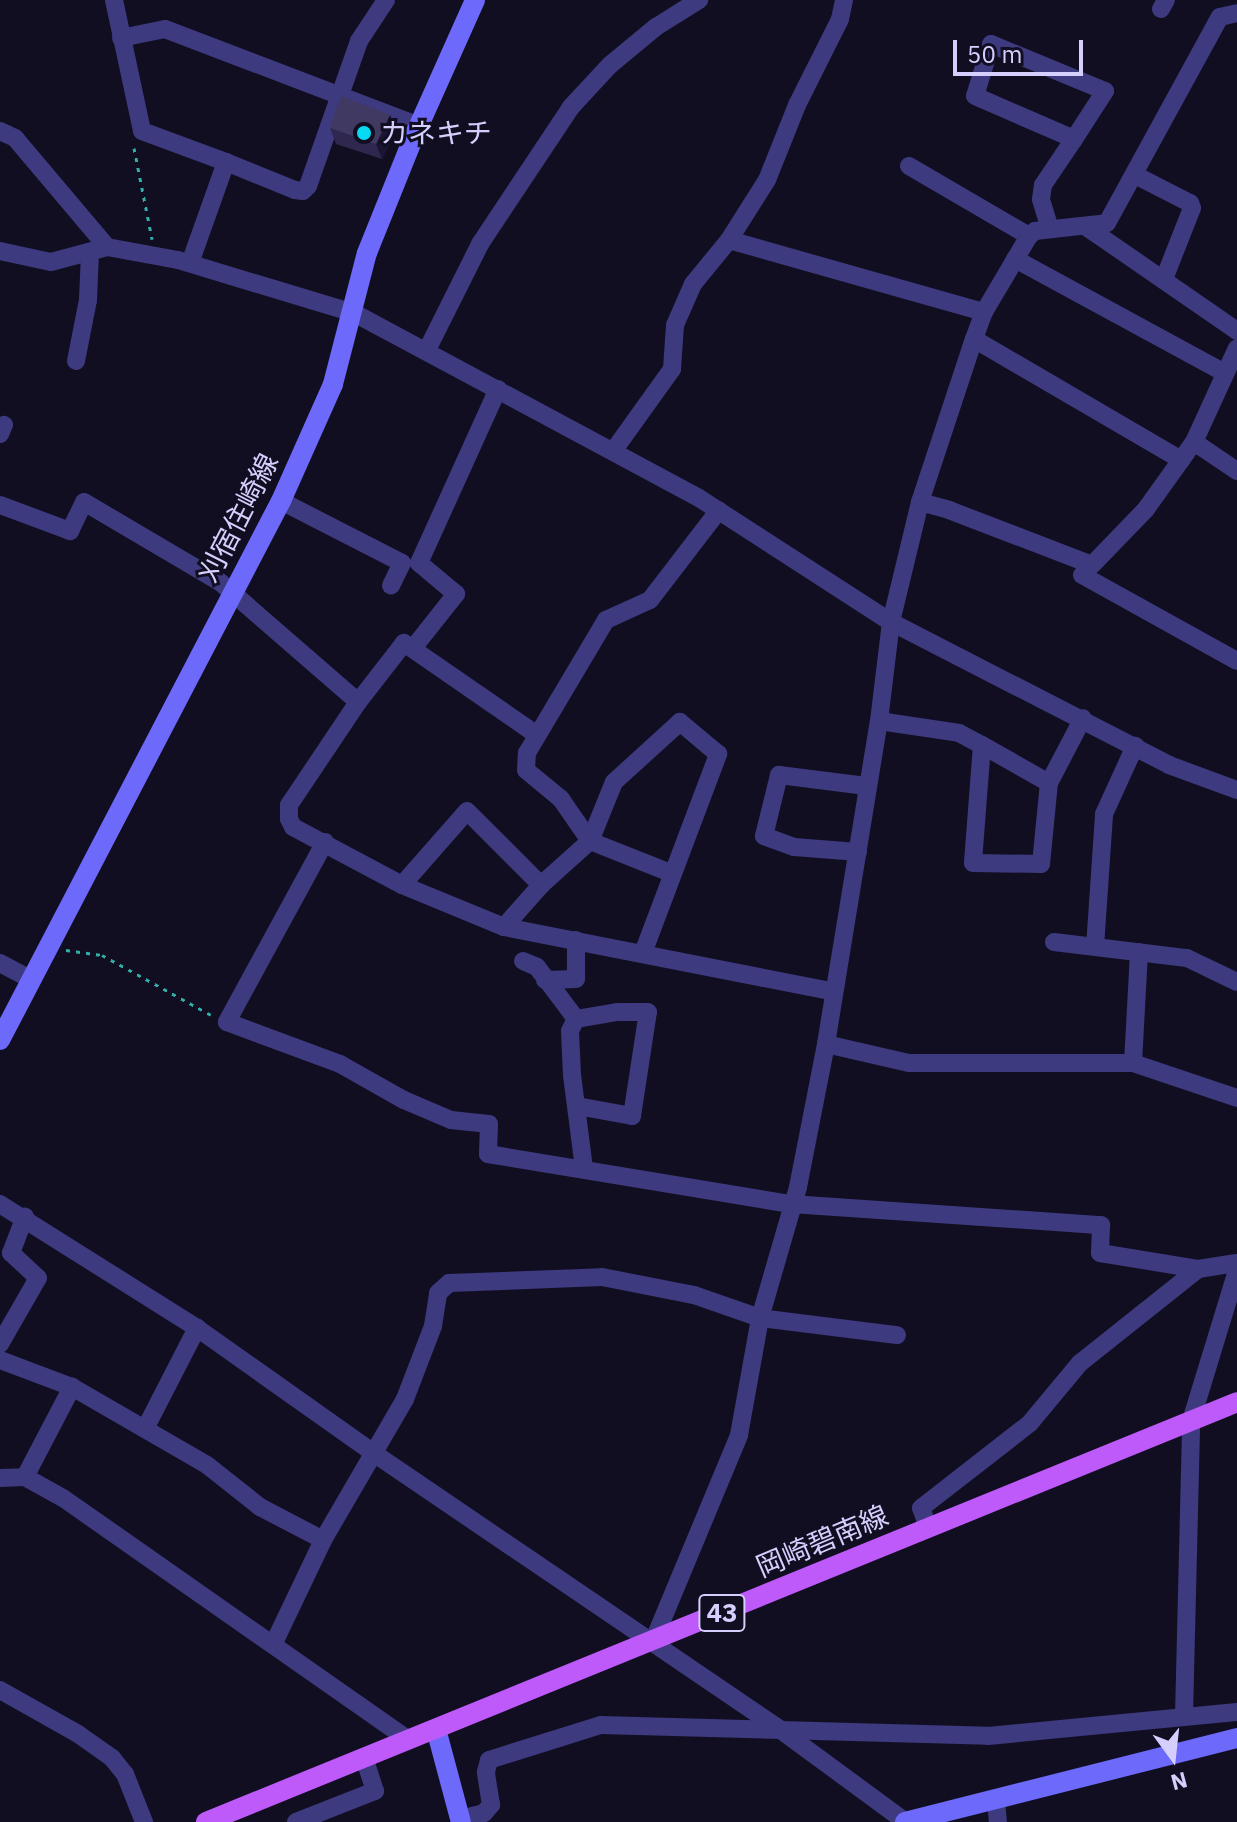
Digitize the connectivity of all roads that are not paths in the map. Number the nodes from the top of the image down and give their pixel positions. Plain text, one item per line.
1 (114, 0) edge
2 (386, 0) edge
3 (475, 0) edge
4 (844, 0) edge
5 (697, 1) edge
6 (1237, 13) edge
7 (121, 38) junction
8 (340, 94) junction
9 (419, 126) junction
10 (0, 131) edge
11 (1074, 139) junction
12 (226, 162) junction
13 (909, 166) dead end
14 (1135, 175) junction
15 (1085, 226) junction
16 (1050, 229) junction
17 (1029, 236) junction
18 (729, 240) junction
19 (98, 250) junction
20 (0, 251) edge
21 (1015, 259) junction
22 (190, 263) junction
23 (1164, 279) junction
24 (984, 312) junction
25 (354, 313) junction
26 (1237, 331) edge
27 (974, 339) junction
28 (1237, 348) edge
29 (427, 350) junction
30 (76, 361) dead end
31 (1225, 373) junction
32 (498, 389) junction
33 (1194, 442) junction
34 (614, 450) junction
35 (1181, 460) junction
36 (1237, 471) edge
37 (281, 501) junction
38 (920, 502) junction
39 (0, 505) edge
40 (719, 510) junction
41 (1081, 575) junction
42 (391, 586) dead end
43 (232, 591) junction
44 (891, 622) junction
45 (414, 647) junction
46 (1237, 661) edge
47 (358, 702) junction
48 (1083, 718) junction
49 (879, 721) junction
50 (537, 735) junction
51 (982, 745) junction
52 (1135, 746) junction
53 (1049, 783) junction
54 (866, 786) junction
55 (1237, 790) edge
56 (590, 841) junction
57 (325, 842) junction
58 (858, 852) junction
59 (671, 873) junction
60 (402, 885) junction
61 (541, 885) junction
62 (504, 927) junction
63 (576, 940) junction
64 (1054, 942) dead end
65 (1095, 947) junction
66 (1139, 952) junction
67 (643, 953) junction
68 (523, 961) dead end
69 (0, 963) edge
70 (32, 980) junction
71 (545, 980) junction
72 (1237, 982) edge
73 (834, 992) junction
74 (576, 1019) junction
75 (0, 1040) edge
76 (826, 1044) junction
77 (1133, 1063) junction
78 (1237, 1098) edge
79 (577, 1106) junction
80 (584, 1169) junction
81 (0, 1204) edge
82 (791, 1204) junction
83 (25, 1217) junction
84 (1237, 1263) edge
85 (1198, 1269) junction
86 (1237, 1271) edge
87 (760, 1318) junction
88 (197, 1328) junction
89 (897, 1335) dead end
90 (0, 1344) edge
91 (0, 1360) edge
92 (72, 1387) junction
93 (1237, 1402) edge
94 (1191, 1421) junction
95 (145, 1429) junction
96 (372, 1452) junction
97 (25, 1477) junction
98 (0, 1478) edge
99 (928, 1527) junction
100 (323, 1540) junction
101 (653, 1642) junction
102 (273, 1645) junction
103 (0, 1690) edge
104 (1237, 1712) edge
105 (1184, 1716) junction
106 (436, 1729) junction
107 (782, 1731) junction
108 (1237, 1738) edge
109 (408, 1740) junction
110 (364, 1757) junction
111 (996, 1800) junction
112 (460, 1821) edge
113 (144, 1822) edge
114 (206, 1822) edge
115 (296, 1822) edge
116 (905, 1822) edge
117 (998, 1822) edge

1 - 7 street
2 - 8 street
3 - 9 main road, 刈宿住崎線
4 - 18 street
5 - 29 street
6 - 14 street
7 - 8 street
7 - 12 street
8 - 9 street
8 - 12 street
9 - 25 main road, 刈宿住崎線
10 - 19 street
11 - 11 street
11 - 16 street
12 - 22 street
13 - 17 street
14 - 15 street
14 - 23 street
15 - 16 street
15 - 23 street
16 - 17 street
17 - 21 street
18 - 24 street
18 - 34 street
19 - 20 street
19 - 22 street
19 - 30 street
21 - 24 street
21 - 31 street
22 - 25 street
23 - 26 street
24 - 27 street
25 - 29 street
25 - 37 main road, 刈宿住崎線
27 - 35 street
27 - 38 street
28 - 31 street
29 - 32 street
31 - 33 street
32 - 34 street
32 - 45 street
33 - 35 street
33 - 36 street
34 - 40 street
35 - 41 street
37 - 42 street
37 - 43 main road, 刈宿住崎線
38 - 41 street
38 - 44 street
39 - 43 street
40 - 44 street
40 - 50 street
41 - 46 street
43 - 47 street
43 - 70 main road, 刈宿住崎線
44 - 48 street
44 - 49 street
45 - 47 street
45 - 50 street
47 - 57 street
48 - 52 street
48 - 53 street
49 - 51 street
49 - 54 street
50 - 56 street
51 - 53 street
51 - 53 street
52 - 55 street
52 - 65 street
54 - 58 street
54 - 58 street
56 - 59 street
56 - 59 street
56 - 61 street
57 - 60 street
57 - 80 street
58 - 73 street
59 - 67 street
60 - 61 street
60 - 62 street
61 - 62 street
62 - 63 street
63 - 67 street
63 - 71 street
64 - 65 street
65 - 66 street
66 - 72 street
66 - 77 street
67 - 73 street
68 - 71 street
69 - 70 street
70 - 75 main road, 刈宿住崎線
71 - 74 street
73 - 76 street
74 - 79 street
74 - 79 street
76 - 77 street
76 - 82 street
77 - 78 street
79 - 80 street
80 - 82 street
81 - 83 street
82 - 85 street
82 - 87 street
83 - 88 street
83 - 90 street
84 - 85 street
85 - 99 street
86 - 94 street
87 - 89 street
87 - 96 street
87 - 101 street
88 - 95 street
88 - 96 street
91 - 92 street
92 - 95 street
92 - 97 street
93 - 94 main road, 岡崎碧南線 / 43
94 - 99 main road, 岡崎碧南線 / 43
94 - 105 street
95 - 100 street
96 - 100 street
96 - 101 street
97 - 98 street
97 - 102 street
99 - 101 main road, 岡崎碧南線 / 43
100 - 102 street
101 - 106 main road, 岡崎碧南線 / 43
101 - 107 street
102 - 109 street
103 - 113 street
104 - 105 street
105 - 107 street
106 - 109 main road, 岡崎碧南線 / 43
106 - 112 main road
107 - 112 street
107 - 116 street
108 - 111 main road
109 - 110 main road, 岡崎碧南線 / 43
110 - 114 main road, 岡崎碧南線 / 43
110 - 115 street
111 - 116 main road
111 - 117 street

